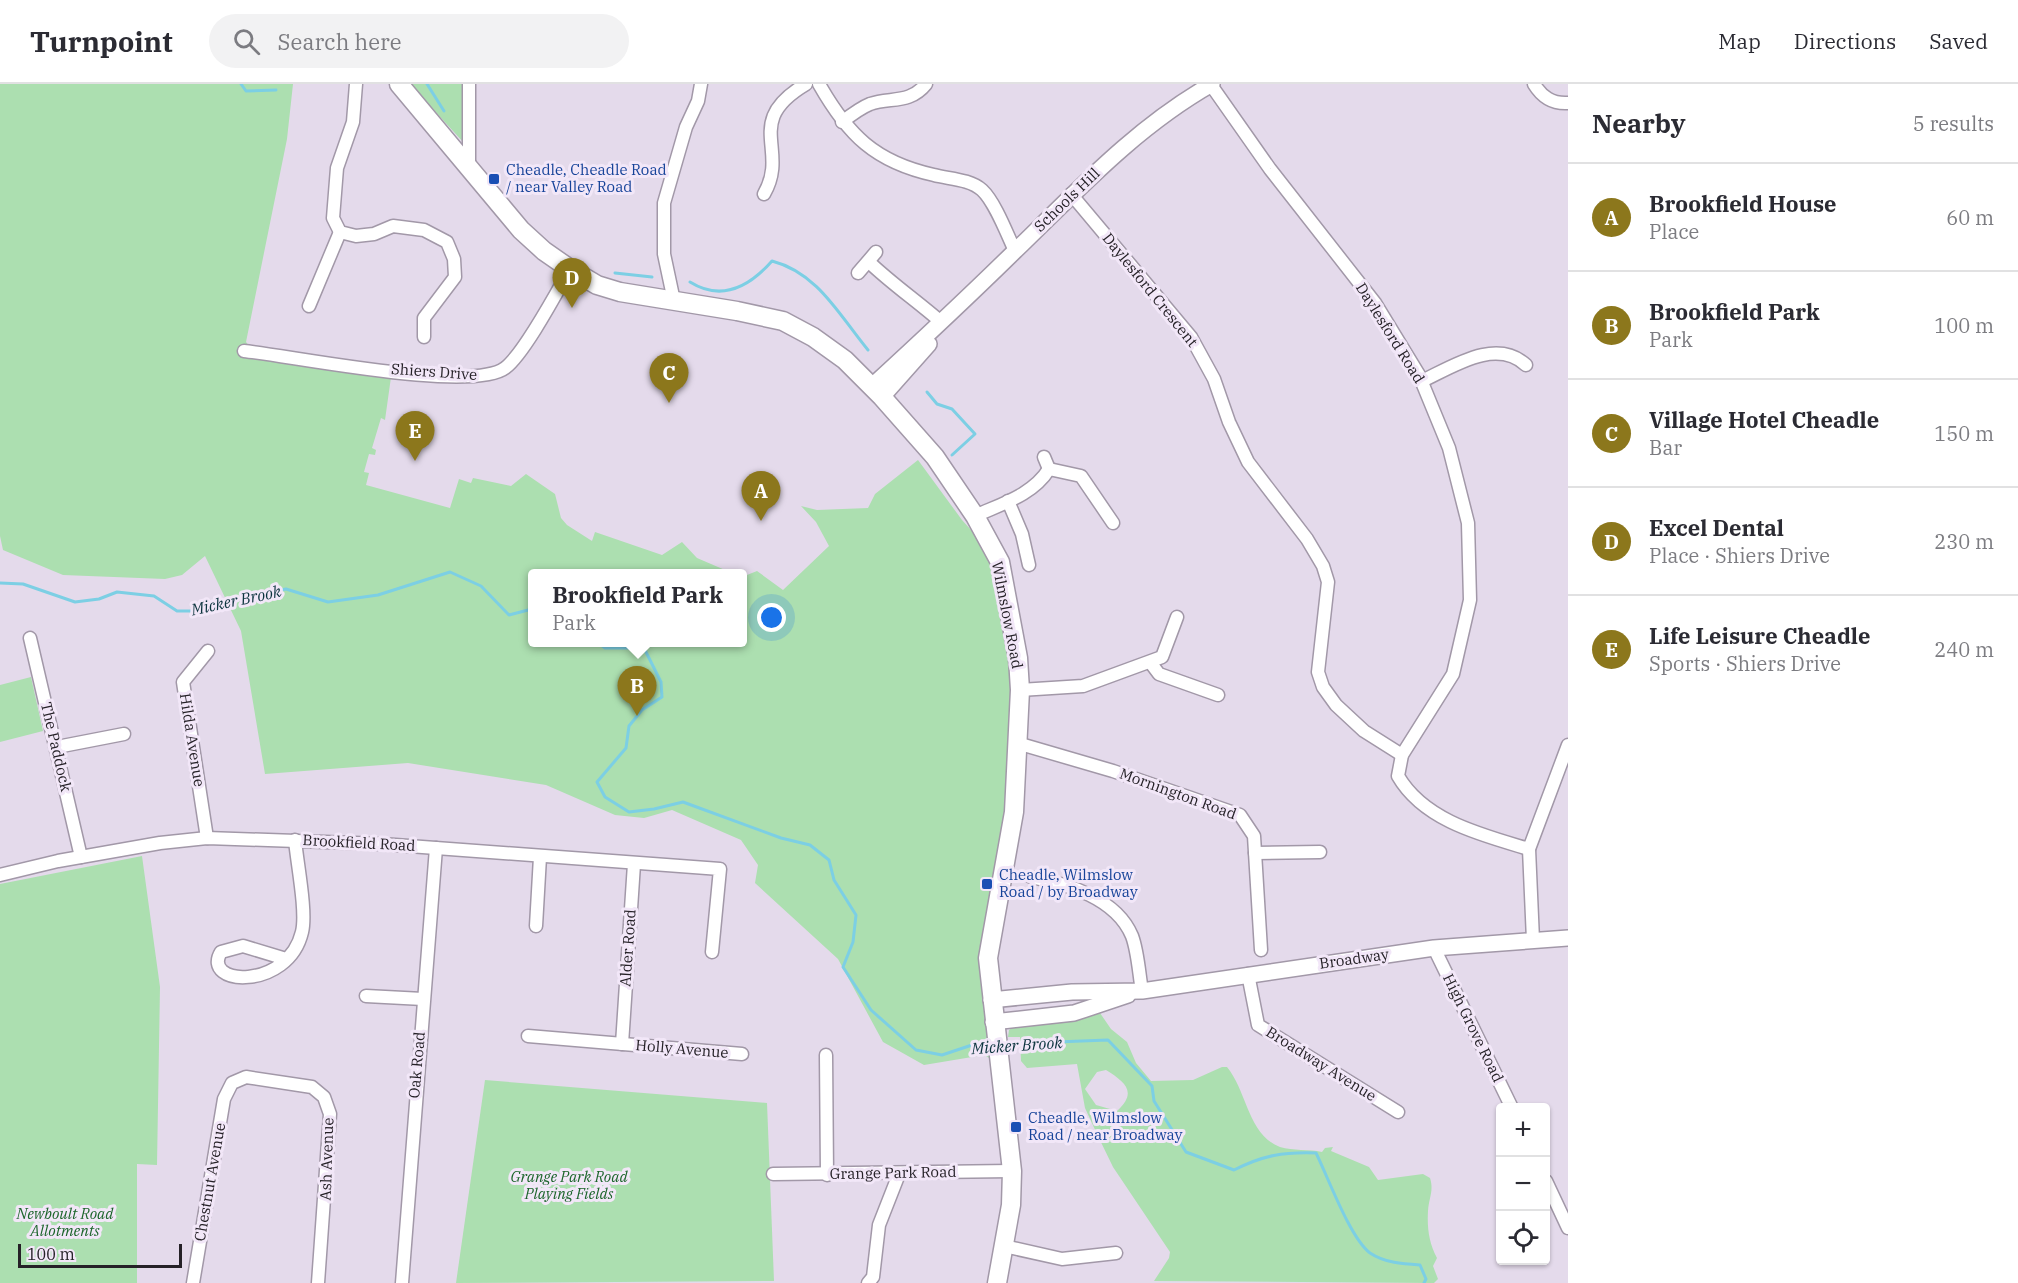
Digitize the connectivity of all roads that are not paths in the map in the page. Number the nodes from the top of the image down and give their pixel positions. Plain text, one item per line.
1 (356, 84) edge
2 (399, 84) edge
3 (469, 84) edge
4 (701, 84) edge
5 (806, 84) edge
6 (819, 84) edge
7 (926, 84) edge
8 (1211, 84) edge
9 (1534, 84) edge
10 (1568, 103) edge
11 (842, 122) junction
12 (469, 168) junction
13 (764, 194) dead end
14 (1071, 194) junction
15 (340, 232) junction
16 (1015, 251) junction
17 (570, 269) junction
18 (858, 273) dead end
19 (674, 301) junction
20 (309, 306) dead end
21 (938, 326) junction
22 (424, 337) dead end
23 (244, 351) dead end
24 (1526, 365) dead end
25 (1422, 381) junction
26 (877, 391) junction
27 (1044, 457) dead end
28 (1049, 469) junction
29 (1008, 501) junction
30 (975, 516) junction
31 (1113, 523) dead end
32 (1029, 566) dead end
33 (1177, 618) dead end
34 (30, 638) dead end
35 (208, 651) dead end
36 (1150, 662) junction
37 (1020, 690) junction
38 (1218, 695) dead end
39 (124, 734) dead end
40 (1017, 743) junction
41 (1568, 745) edge
42 (57, 747) junction
43 (1402, 755) junction
44 (207, 838) junction
45 (295, 840) junction
46 (436, 848) junction
47 (1529, 849) junction
48 (1320, 852) dead end
49 (1255, 853) junction
50 (81, 857) junction
51 (540, 857) junction
52 (634, 864) junction
53 (0, 875) edge
54 (1031, 877) dead end
55 (536, 926) dead end
56 (1568, 938) edge
57 (1533, 939) junction
58 (1434, 948) junction
59 (1261, 950) dead end
60 (712, 952) dead end
61 (286, 959) junction
62 (1248, 974) junction
63 (1142, 991) junction
64 (366, 996) dead end
65 (423, 999) junction
66 (991, 1000) junction
67 (994, 1027) junction
68 (528, 1036) dead end
69 (623, 1038) junction
70 (742, 1054) dead end
71 (826, 1055) dead end
72 (232, 1083) joint
73 (1510, 1103) edge
74 (1398, 1112) dead end
75 (1012, 1171) junction
76 (773, 1173) dead end
77 (898, 1174) junction
78 (827, 1175) junction
79 (1550, 1190) edge
80 (1568, 1228) edge
81 (1004, 1246) junction
82 (1116, 1253) dead end
83 (193, 1283) edge
84 (318, 1283) edge
85 (402, 1283) edge
86 (868, 1283) edge
87 (997, 1283) edge

1 - 15 street
2 - 12 main road, Wilmslow Road
3 - 12 street
4 - 19 street
5 - 13 street
6 - 11 street
7 - 11 street
8 - 14 street, Schools Hill
8 - 25 street, Daylesford Road
9 - 10 street
11 - 16 street
12 - 17 main road, Wilmslow Road
14 - 16 street, Schools Hill
14 - 43 street, Daylesford Crescent
15 - 20 street
15 - 22 street
16 - 21 street, Schools Hill
17 - 19 main road, Wilmslow Road
17 - 23 street, Shiers Drive
18 - 21 street
19 - 26 main road, Wilmslow Road
21 - 26 street, Schools Hill
24 - 25 street
25 - 43 street, Daylesford Road
26 - 30 main road, Wilmslow Road
27 - 28 street
28 - 29 street
28 - 31 street
29 - 30 street
29 - 32 street
30 - 37 main road, Wilmslow Road
33 - 36 street
34 - 42 street, The Paddock
35 - 44 street, Hilda Avenue
36 - 37 street
36 - 38 street
37 - 40 main road, Wilmslow Road
39 - 42 street
40 - 49 street, Mornington Road
40 - 66 main road, Wilmslow Road
41 - 47 street
42 - 50 street, The Paddock
43 - 47 street
44 - 45 street, Brookfield Road
44 - 50 street, Brookfield Road
45 - 46 street, Brookfield Road
45 - 61 street
46 - 51 street, Brookfield Road
46 - 65 street, Oak Road
47 - 57 street
48 - 49 street
49 - 59 street, Mornington Road
50 - 53 street, Brookfield Road
51 - 52 street, Brookfield Road
51 - 55 street
52 - 60 street, Brookfield Road
52 - 69 street, Alder Road
54 - 63 street
56 - 57 street, Broadway
57 - 58 street, Broadway
58 - 62 street, Broadway
58 - 73 street, High Grove Road
61 - 61 street
62 - 63 street, Broadway
62 - 74 street, Broadway Avenue
63 - 66 street, Broadway
63 - 67 street, Broadway
64 - 65 street
65 - 85 street, Oak Road
66 - 67 main road, Wilmslow Road
67 - 75 main road, Wilmslow Road
68 - 69 street, Holly Avenue
69 - 70 street, Holly Avenue
71 - 78 street
72 - 83 street, Chestnut Avenue
72 - 84 street, Ash Avenue
75 - 77 street, Grange Park Road
75 - 81 main road, Wilmslow Road
76 - 78 street, Grange Park Road
77 - 78 street, Grange Park Road
77 - 86 street
79 - 80 street
81 - 82 street
81 - 87 main road, Wilmslow Road

